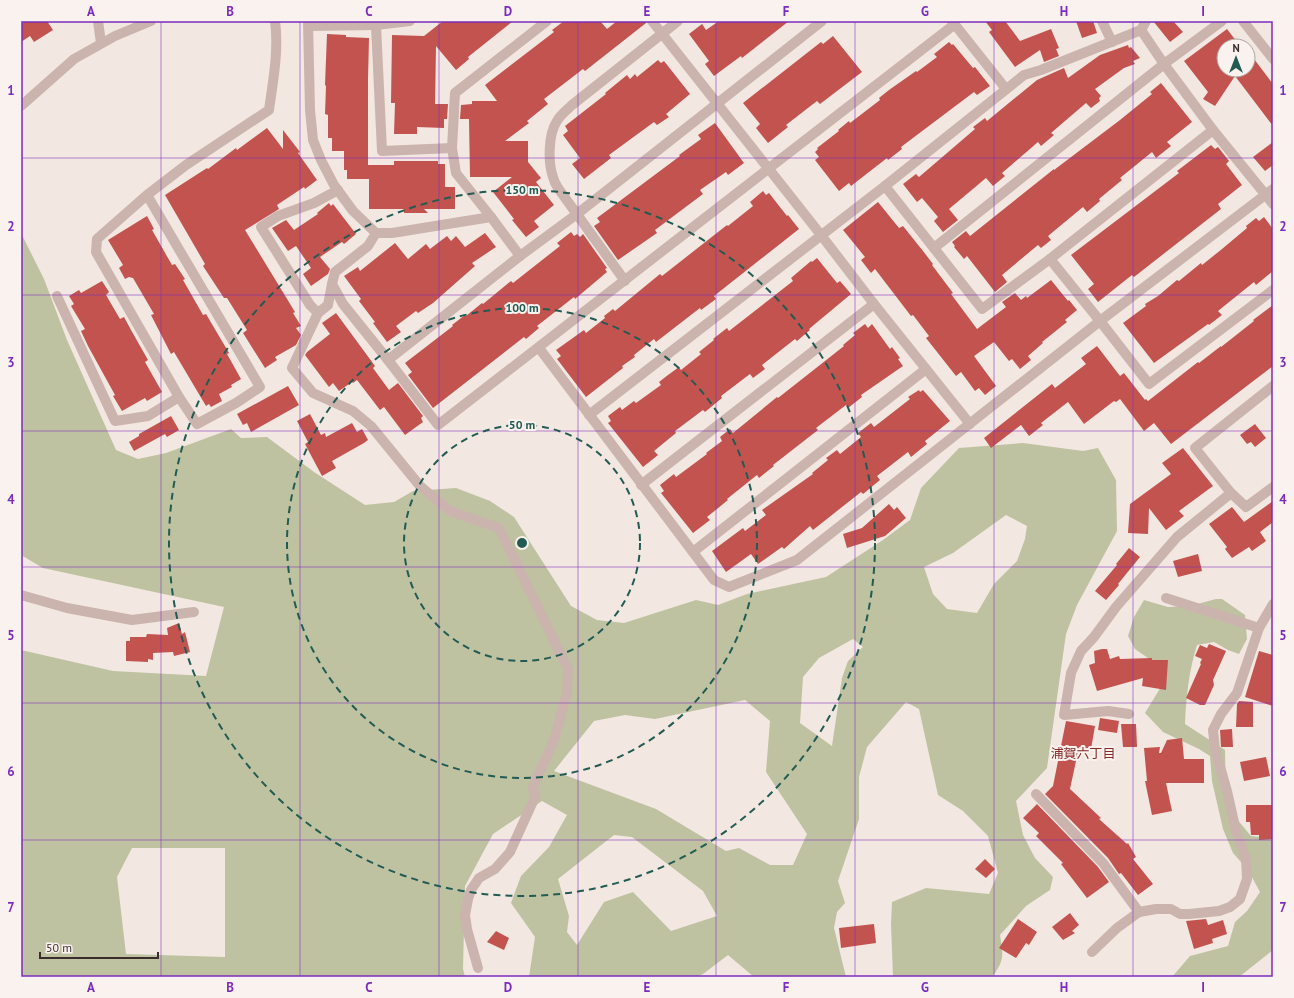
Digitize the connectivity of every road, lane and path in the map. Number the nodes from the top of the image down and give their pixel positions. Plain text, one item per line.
1 (98, 21) edge
2 (151, 21) edge
3 (275, 21) edge
4 (410, 21) edge
5 (547, 21) edge
6 (652, 21) edge
7 (678, 21) edge
8 (822, 21) edge
9 (1102, 21) edge
10 (1222, 21) edge
11 (1243, 21) edge
12 (308, 23) edge
13 (375, 23) edge
14 (953, 23) edge
15 (1144, 25) edge
16 (662, 34) junction
17 (1112, 42) junction
18 (101, 43) junction
19 (1273, 59) edge
20 (1164, 64) junction
21 (1006, 89) junction
22 (717, 103) junction
23 (21, 106) edge
24 (1213, 130) junction
25 (452, 148) junction
26 (769, 169) junction
27 (885, 186) junction
28 (338, 190) junction
29 (1269, 192) edge
30 (147, 195) junction
31 (1273, 204) edge
32 (577, 214) junction
33 (491, 217) junction
34 (376, 233) junction
35 (822, 235) junction
36 (934, 248) junction
37 (520, 256) junction
38 (1050, 259) junction
39 (625, 281) junction
40 (332, 284) junction
41 (1273, 290) edge
42 (57, 296) dead end
43 (874, 304) junction
44 (318, 313) junction
45 (1100, 321) junction
46 (539, 348) junction
47 (388, 360) junction
48 (926, 369) junction
49 (1273, 386) edge
50 (179, 397) junction
51 (589, 415) junction
52 (970, 424) junction
53 (641, 485) junction
54 (1273, 487) edge
55 (1231, 493) junction
56 (693, 552) junction
57 (21, 594) edge
58 (1166, 598) dead end
59 (1273, 604) edge
60 (194, 612) dead end
61 (1259, 628) junction
62 (1129, 714) dead end
63 (1036, 794) dead end
64 (1140, 912) junction
65 (1092, 952) dead end
66 (478, 968) dead end

1 - 18 street
2 - 18 street
3 - 30 street
4 - 13 street
5 - 25 street
6 - 16 street
7 - 16 street
8 - 22 street
9 - 17 street
10 - 20 street
11 - 19 street
12 - 13 street
12 - 28 street
13 - 25 street
14 - 21 street
14 - 26 street
15 - 17 street
15 - 20 street
16 - 22 street
16 - 32 street
17 - 21 street
18 - 23 street
20 - 24 street
20 - 36 street
21 - 27 street
22 - 26 street
22 - 32 street
24 - 29 street
24 - 38 street
25 - 33 street
26 - 35 street
26 - 39 street
27 - 35 street
27 - 36 street
28 - 34 street
28 - 44 street
29 - 31 street
29 - 45 street
30 - 50 street
30 - 50 street
32 - 37 street
32 - 39 street
33 - 34 street
33 - 37 street
34 - 40 street
35 - 43 street
35 - 51 street
36 - 38 street
37 - 47 street
38 - 45 street
39 - 46 street
40 - 44 street
40 - 47 street
41 - 45 street
42 - 50 street
43 - 48 street
43 - 53 street
44 - 66 street
45 - 52 street
46 - 47 street
46 - 51 street
48 - 52 street
48 - 56 street
49 - 55 street
51 - 53 street
52 - 56 street
53 - 56 street
54 - 55 street
55 - 62 street
57 - 60 street
58 - 61 street
59 - 61 street
61 - 64 street
63 - 64 street
64 - 65 street

